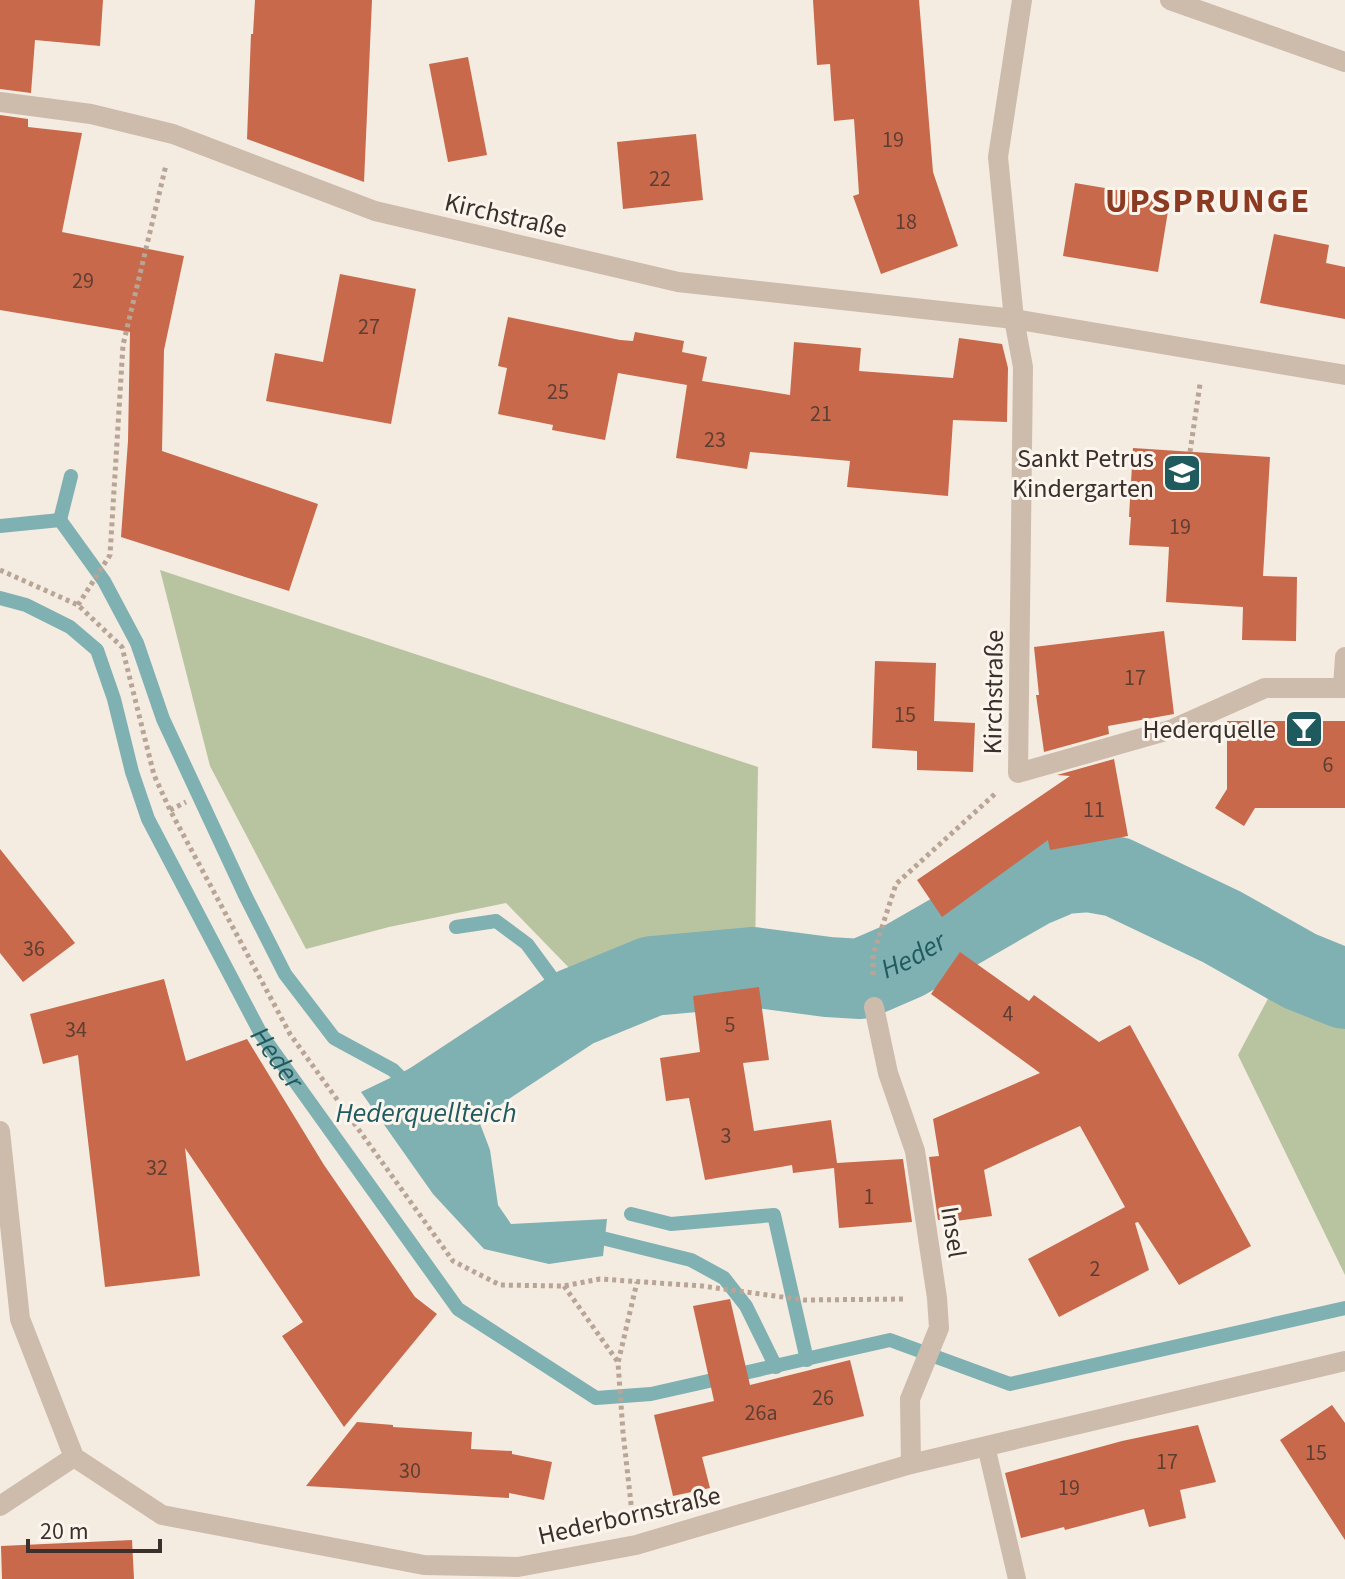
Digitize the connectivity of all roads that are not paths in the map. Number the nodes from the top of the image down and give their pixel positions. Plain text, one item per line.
1 (1022, 0) edge
2 (1170, 0) edge
3 (1345, 62) edge
4 (0, 102) edge
5 (1014, 319) junction
6 (1345, 375) edge
7 (1345, 657) edge
8 (1344, 688) edge
9 (874, 1007) dead end
10 (0, 1131) edge
11 (1345, 1361) edge
12 (986, 1446) junction
13 (74, 1457) junction
14 (911, 1464) junction
15 (2, 1498) edge
16 (519, 1573) edge
17 (1017, 1579) edge

1 - 5 street, Kirchstraße
2 - 3 street
4 - 5 street, Kirchstraße
5 - 6 street, Kirchstraße
5 - 8 street, Kirchstraße
7 - 8 street, Kirchstraße
9 - 14 street, Insel
10 - 13 street
11 - 12 street, Hederbornstraße
12 - 14 street, Hederbornstraße
12 - 17 lane
13 - 15 street
13 - 16 street, Hederbornstraße
14 - 16 street, Hederbornstraße

